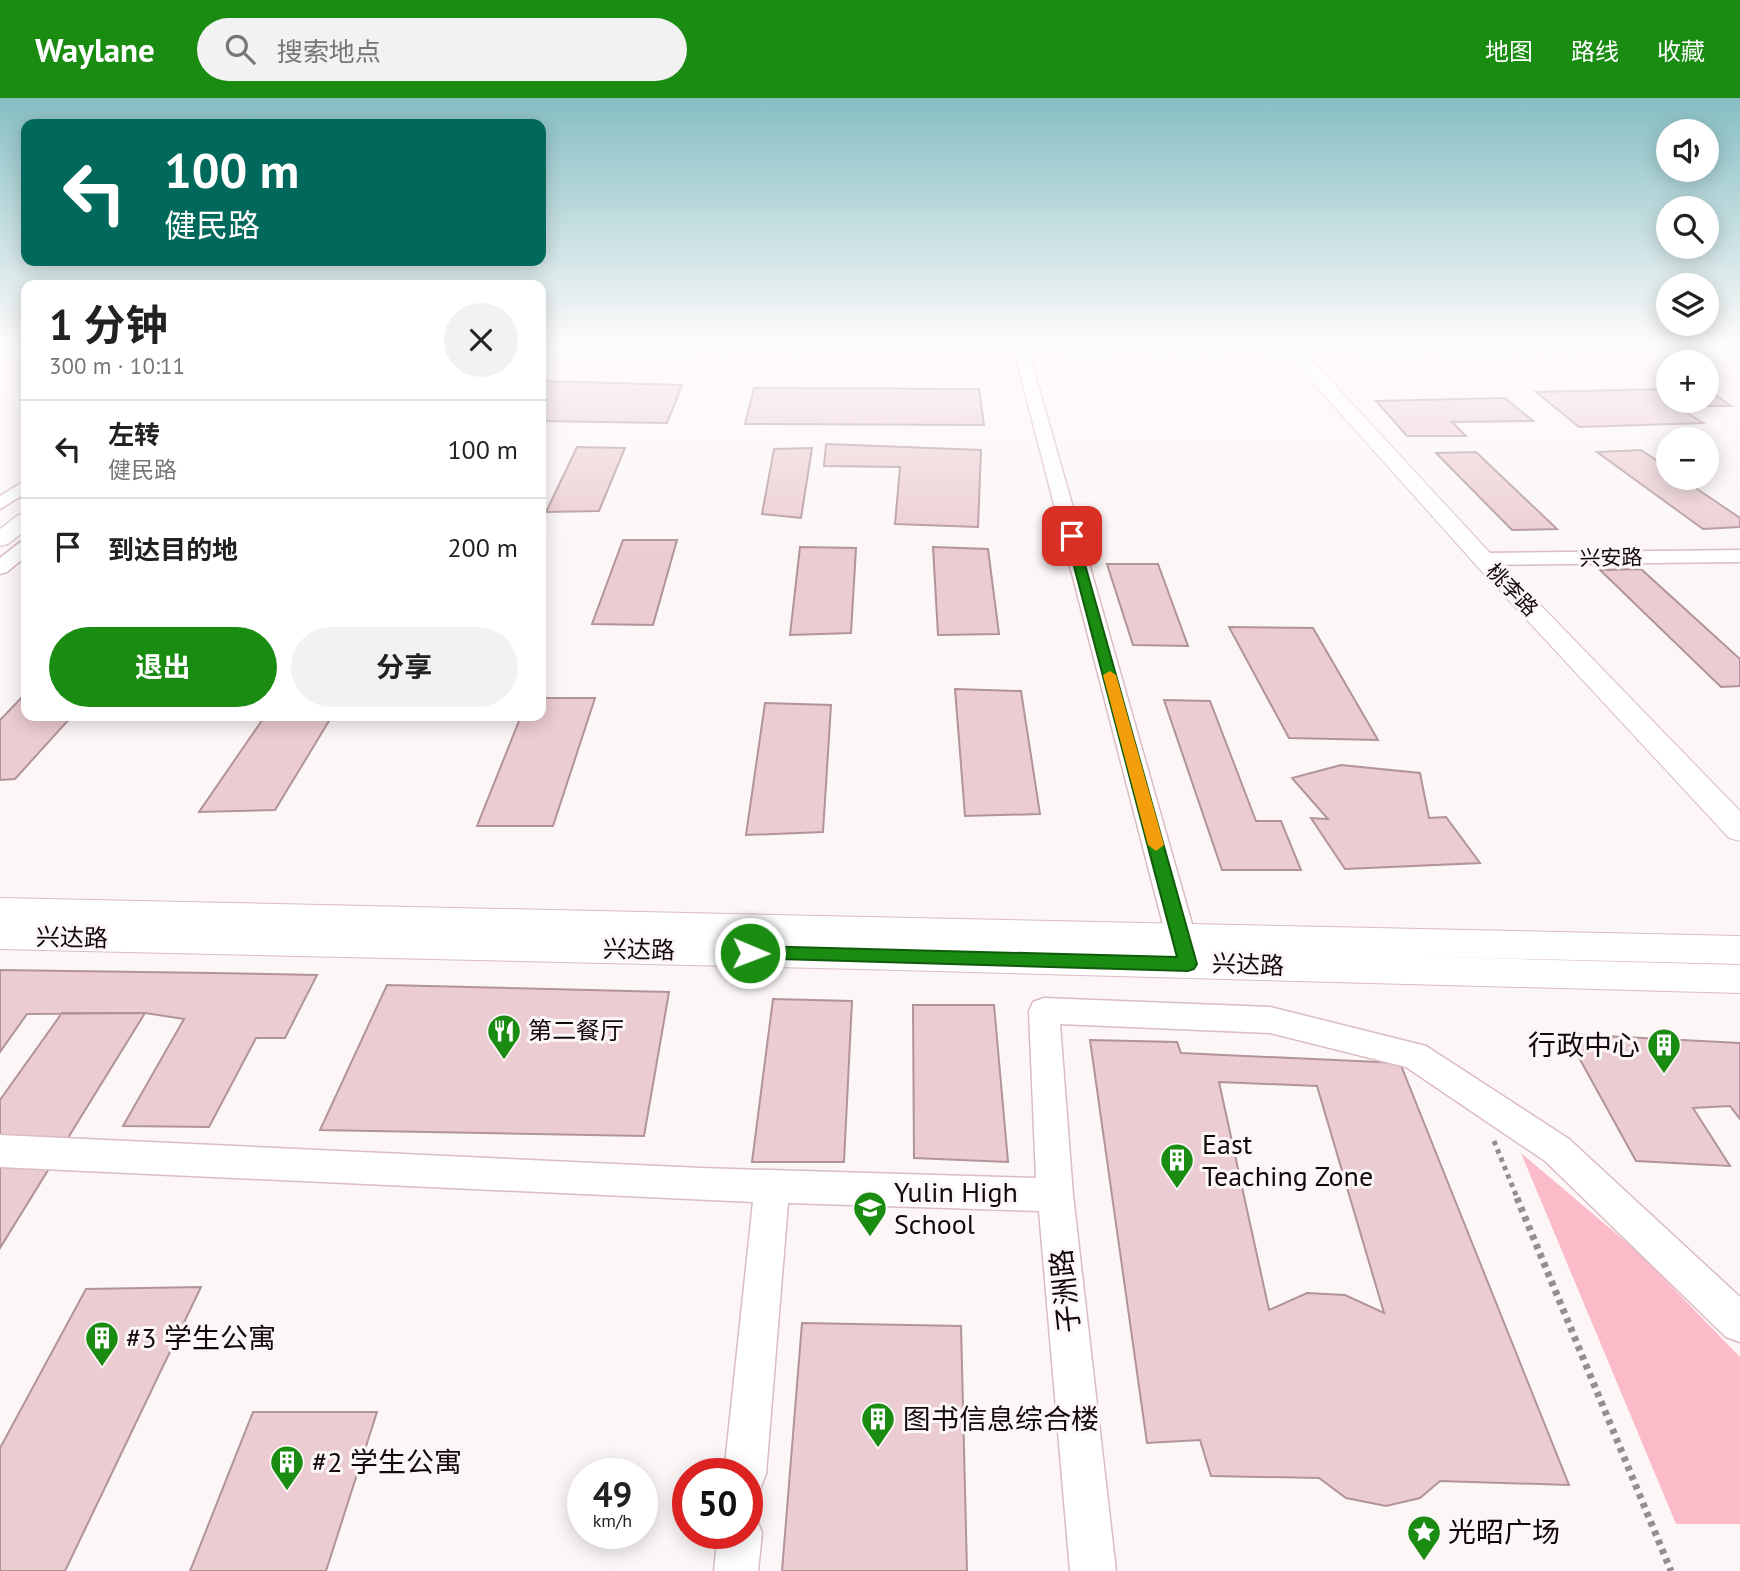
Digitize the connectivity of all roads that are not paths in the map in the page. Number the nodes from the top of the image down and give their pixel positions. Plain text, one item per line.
1 (1039, 414) edge
2 (1350, 414) edge
3 (21, 489) edge
4 (0, 504) edge
5 (21, 508) edge
6 (0, 523) edge
7 (21, 524) edge
8 (0, 539) edge
9 (21, 551) edge
10 (1740, 556) edge
11 (1483, 559) junction
12 (0, 568) edge
13 (1740, 830) edge
14 (0, 911) edge
15 (0, 936) edge
16 (1185, 950) junction
17 (1740, 950) edge
18 (1740, 979) edge
19 (1044, 1011) joint
20 (0, 1151) edge
21 (772, 1187) junction
22 (1055, 1195) junction
23 (1740, 1323) edge
24 (747, 1458) edge
25 (738, 1549) edge
26 (736, 1571) edge
27 (1093, 1571) edge

1 - 16 street
2 - 11 main road, 桃李路
3 - 4 street
5 - 6 main road
7 - 8 main road
9 - 12 street
10 - 11 street, 兴安路
11 - 13 main road, 桃李路
14 - 16 main road, 兴达路
15 - 16 main road, 兴达路
16 - 17 main road, 兴达路
16 - 18 main road, 兴达路
19 - 22 street, 子洲路
19 - 23 street
20 - 21 street
21 - 22 street
21 - 24 street
22 - 27 street, 子洲路
25 - 26 street

